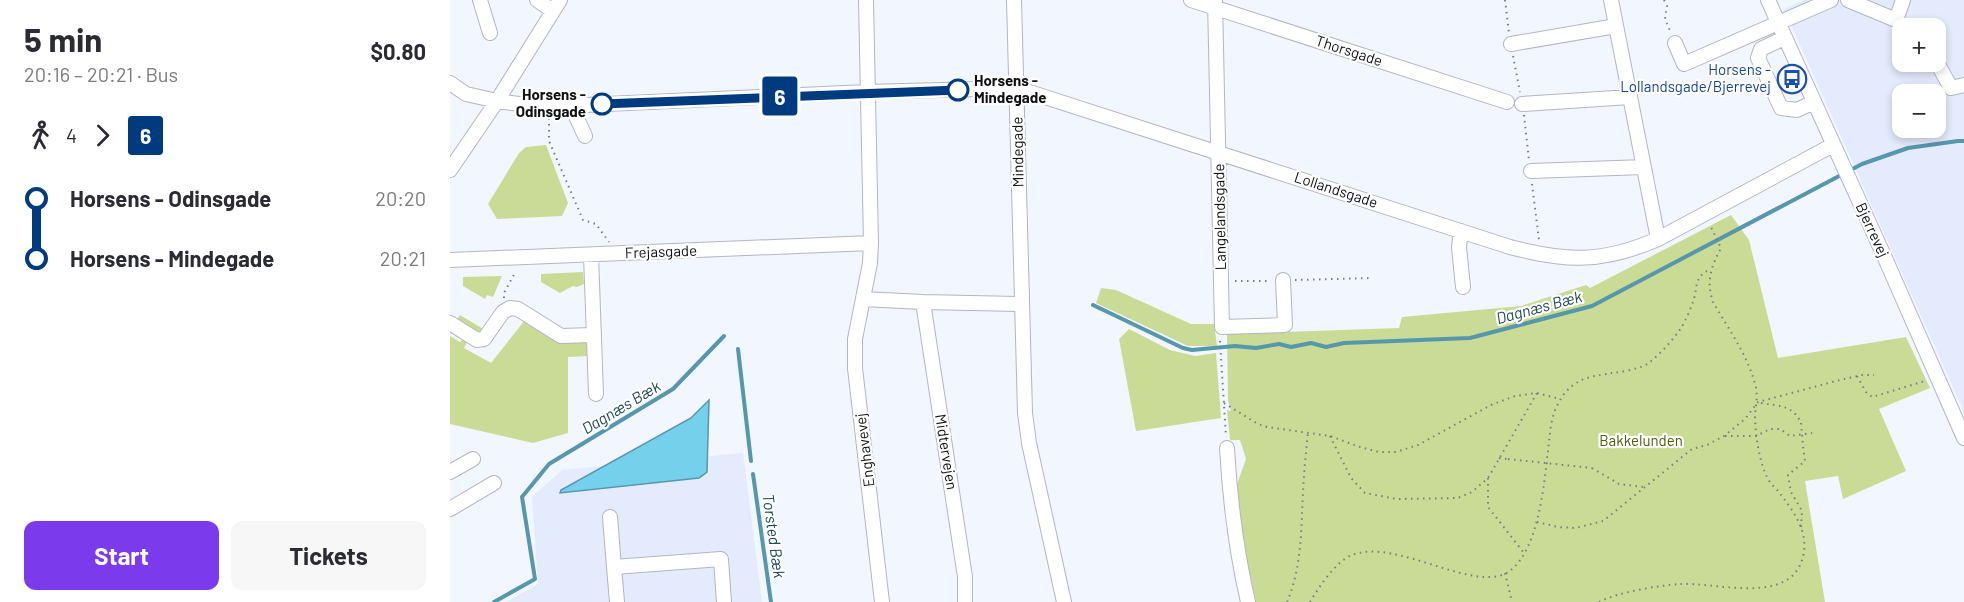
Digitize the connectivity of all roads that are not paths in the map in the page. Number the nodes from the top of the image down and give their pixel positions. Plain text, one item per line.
1 (480, 0) edge
2 (537, 0) edge
3 (866, 0) edge
4 (1014, 0) edge
5 (1191, 0) edge
6 (1611, 0) edge
7 (1768, 0) edge
8 (1831, 0) edge
9 (1848, 0) edge
10 (1903, 0) edge
11 (1215, 4) edge
12 (556, 6) edge
13 (1900, 18) edge
14 (1892, 22) edge
15 (1778, 24) junction
16 (1616, 26) junction
17 (490, 33) dead end
18 (1784, 38) junction
19 (1511, 44) road end
20 (1676, 44) road end
21 (1942, 72) edge
22 (450, 83) edge
23 (1964, 86) edge
24 (1017, 88) junction
25 (867, 92) junction
26 (1630, 97) junction
27 (496, 102) junction
28 (1506, 102) dead end
29 (1814, 102) junction
30 (1522, 104) road end
31 (571, 105) junction
32 (585, 136) dead end
33 (1835, 148) junction
34 (1219, 153) junction
35 (1644, 167) junction
36 (450, 170) edge
37 (1531, 171) road end
38 (1461, 231) junction
39 (1658, 239) junction
40 (871, 243) junction
41 (591, 255) junction
42 (450, 260) edge
43 (1282, 280) road end
44 (1463, 287) dead end
45 (863, 299) junction
46 (923, 302) junction
47 (1022, 304) junction
48 (450, 323) edge
49 (594, 335) junction
50 (596, 394) dead end
51 (1964, 438) edge
52 (1227, 448) road end
53 (473, 459) dead end
54 (450, 472) edge
55 (494, 483) dead end
56 (450, 508) edge
57 (610, 517) dead end
58 (614, 567) junction
59 (617, 602) edge
60 (724, 602) edge
61 (882, 602) edge
62 (965, 602) edge
63 (1064, 602) edge
64 (1248, 602) edge

1 - 17 street
2 - 12 street
3 - 25 street, Enghavevej
4 - 24 street, Mindegade
5 - 11 street, Thorsgade
6 - 16 street
7 - 15 street, Bjerrevej
8 - 15 street
9 - 14 street
10 - 13 street
11 - 28 street, Thorsgade
11 - 34 street, Langelandsgade
12 - 27 street
15 - 18 street, Bjerrevej
15 - 20 street
16 - 19 street
16 - 26 street
18 - 29 street, Bjerrevej
18 - 29 street
21 - 23 street
22 - 27 street, Lollandsgade
24 - 25 street, Lollandsgade
24 - 34 street, Lollandsgade
24 - 47 street, Mindegade
25 - 31 street, Lollandsgade
25 - 40 street, Enghavevej
26 - 30 street
26 - 35 street
27 - 31 street, Lollandsgade
27 - 36 street
29 - 33 street, Bjerrevej
31 - 32 street
33 - 39 street, Lollandsgade
33 - 51 street, Bjerrevej
34 - 38 street, Lollandsgade
34 - 43 street, Langelandsgade
35 - 37 street
35 - 39 street
38 - 39 street, Lollandsgade
38 - 44 street
40 - 41 street, Frejasgade
40 - 45 street, Enghavevej
41 - 42 street, Frejasgade
41 - 49 street
45 - 46 street
45 - 61 street, Enghavevej
46 - 47 street
46 - 62 street, Midtervejen
47 - 63 street, Mindegade
48 - 49 street
49 - 50 street
52 - 64 street
53 - 54 street
55 - 56 street
57 - 58 street
58 - 59 street
58 - 60 street

